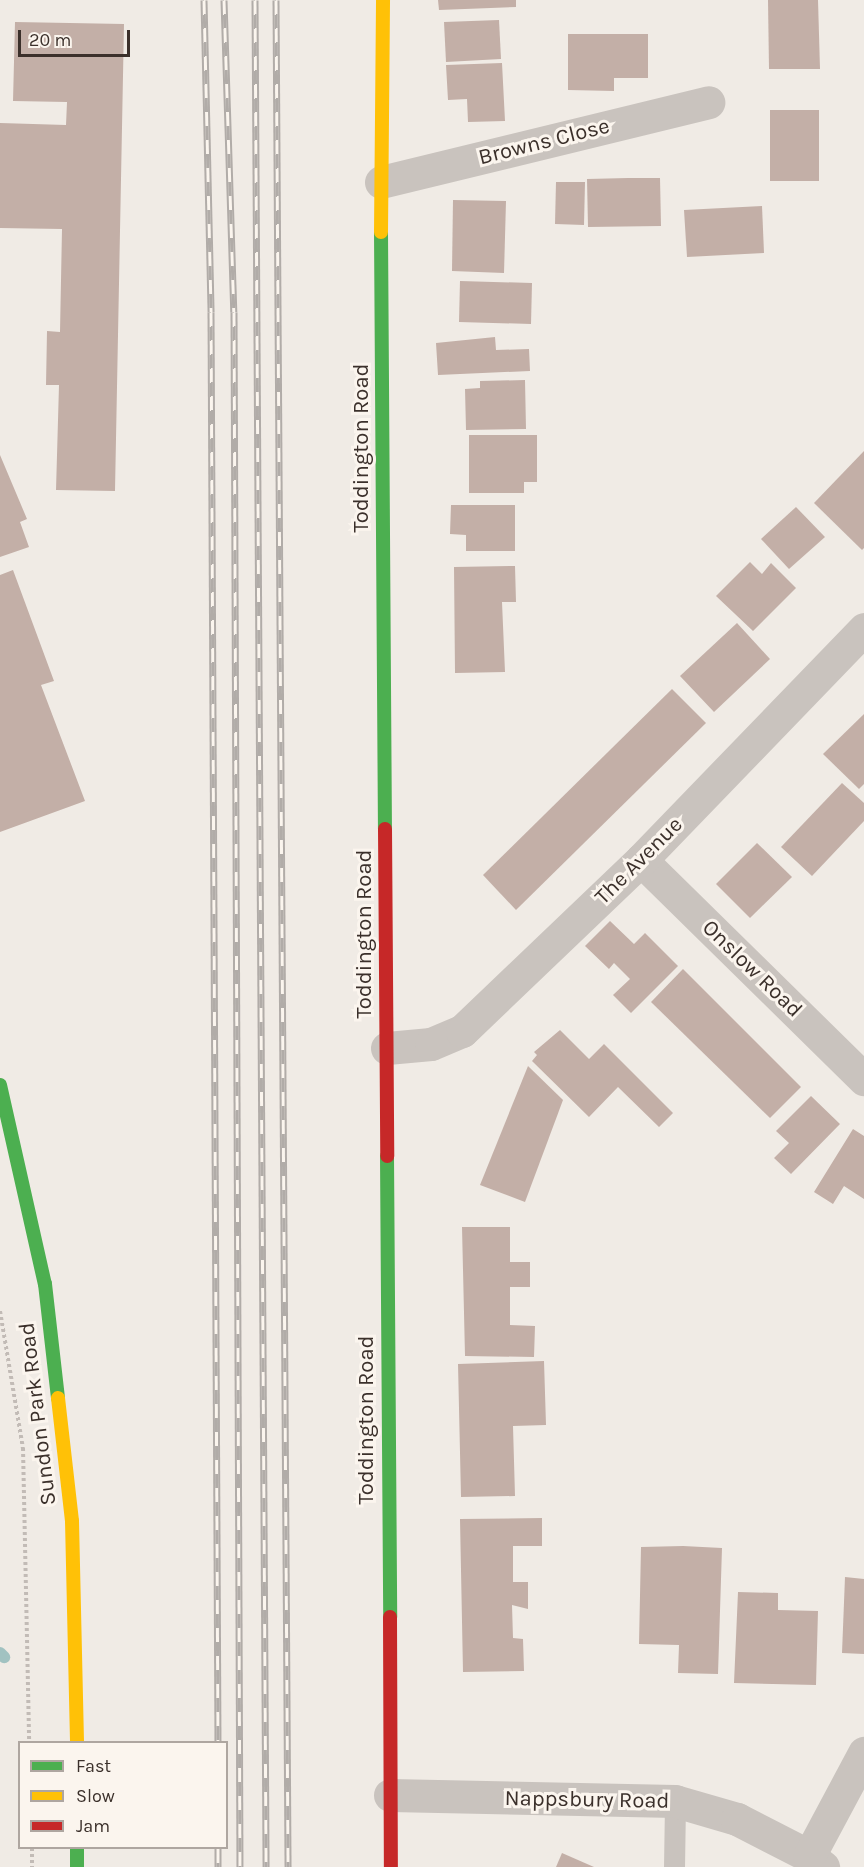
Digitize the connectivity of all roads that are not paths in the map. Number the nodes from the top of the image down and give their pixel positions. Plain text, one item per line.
1 (383, 0) edge
2 (708, 102) dead end
3 (381, 182) junction
4 (864, 629) edge
5 (641, 860) junction
6 (387, 1048) junction
7 (864, 1079) edge
8 (0, 1085) edge
9 (77, 1741) edge
10 (864, 1753) edge
11 (390, 1796) junction
12 (675, 1801) junction
13 (77, 1849) edge
14 (816, 1861) edge
15 (77, 1867) edge
16 (391, 1867) edge
17 (674, 1867) edge

1 - 3 main road, Toddington Road
2 - 3 street, Browns Close
3 - 6 main road, Toddington Road
4 - 5 street, The Avenue
5 - 6 street, The Avenue
5 - 7 street, Onslow Road
6 - 11 main road, Toddington Road
8 - 9 main road, Sundon Park Road
10 - 14 street, Nappsbury Road
11 - 12 street, Nappsbury Road
11 - 16 main road, Toddington Road
12 - 14 street, Nappsbury Road
12 - 17 lane
13 - 15 main road

